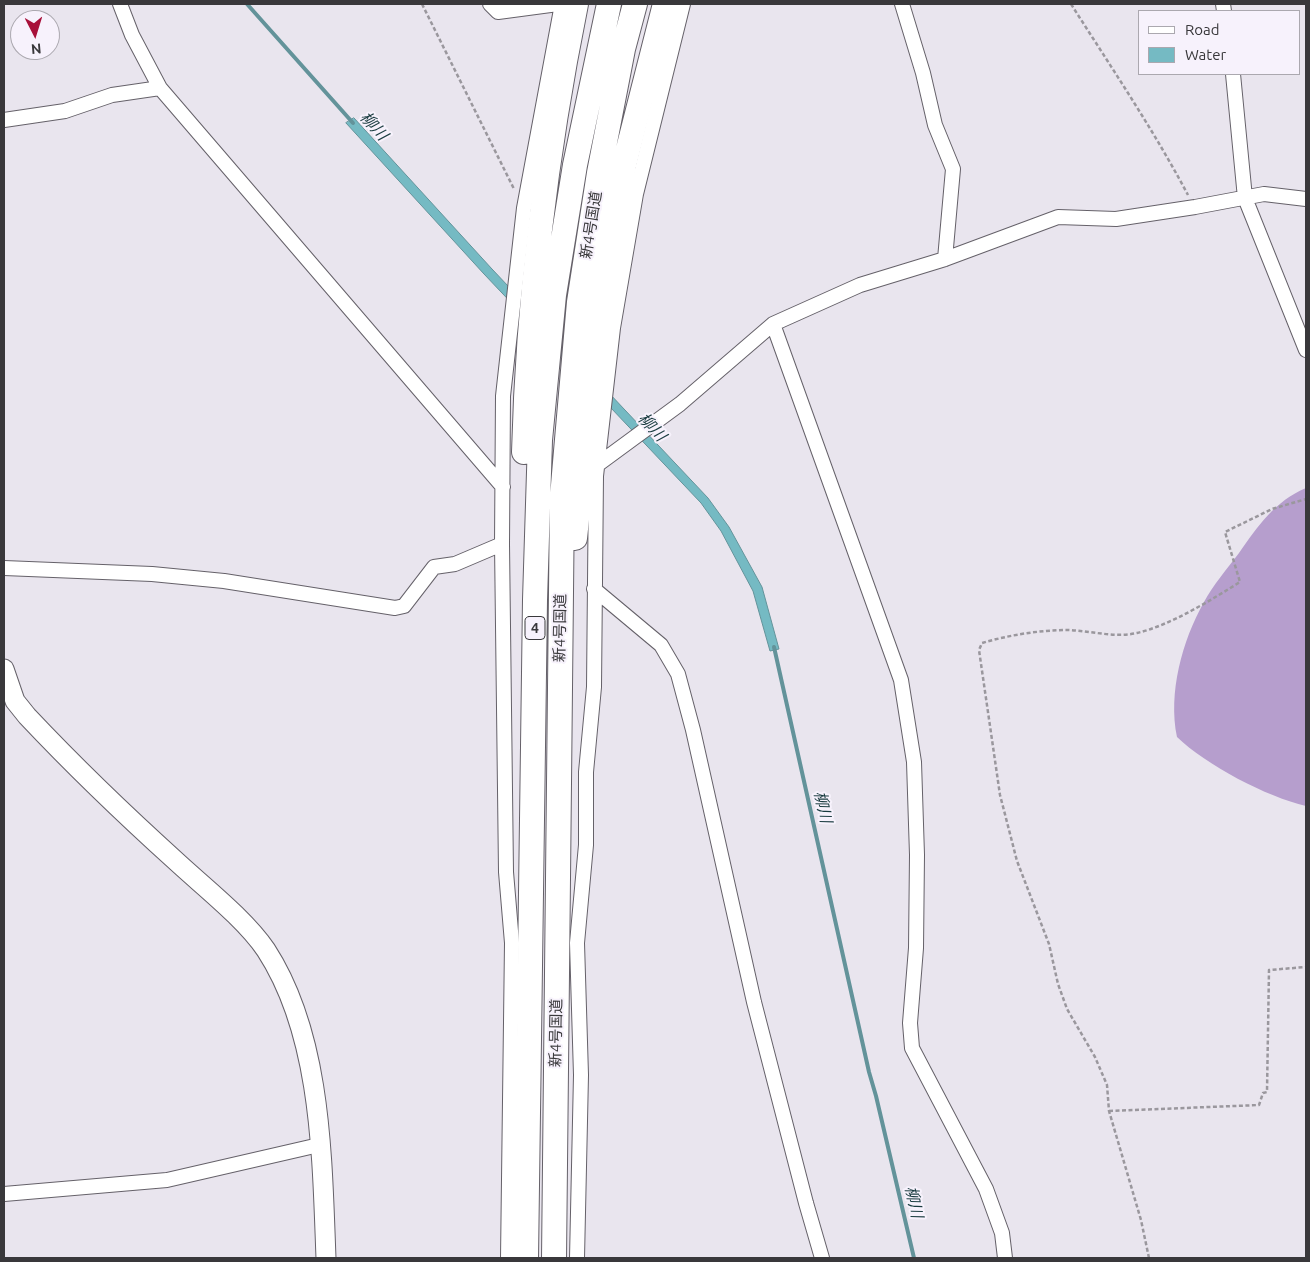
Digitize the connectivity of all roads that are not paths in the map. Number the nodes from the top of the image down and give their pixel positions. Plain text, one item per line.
1 (120, 4) edge
2 (490, 4) edge
3 (558, 4) edge
4 (562, 4) edge
5 (576, 4) edge
6 (609, 4) edge
7 (635, 4) edge
8 (665, 4) edge
9 (683, 4) edge
10 (902, 4) edge
11 (1232, 75) edge
12 (160, 88) junction
13 (4, 120) edge
14 (1245, 198) junction
15 (1306, 199) edge
16 (945, 259) junction
17 (773, 324) junction
18 (1306, 350) edge
19 (597, 465) junction
20 (503, 487) junction
21 (502, 544) junction
22 (4, 568) edge
23 (594, 589) junction
24 (535, 600) junction
25 (560, 672) junction
26 (5, 680) edge
27 (319, 1145) junction
28 (4, 1194) edge
29 (326, 1258) edge
30 (508, 1258) edge
31 (526, 1258) edge
32 (554, 1258) edge
33 (577, 1258) edge
34 (822, 1258) edge
35 (1005, 1258) edge

1 - 12 street
2 - 3 street
4 - 20 street
5 - 24 highway
6 - 24 highway, 新4号国道 / 4
7 - 25 highway, 新4号国道 / 4
8 - 25 highway
9 - 19 street
10 - 16 street
11 - 14 street
12 - 13 street
12 - 20 street
14 - 15 street
14 - 16 street
14 - 18 street
16 - 17 street
17 - 19 street
17 - 35 street
19 - 23 street
20 - 21 street
21 - 22 street
21 - 30 street
23 - 33 street
23 - 34 street
24 - 31 highway, 新4号国道 / 4
25 - 32 highway, 新4号国道 / 4
26 - 27 street
27 - 28 street
27 - 29 street

